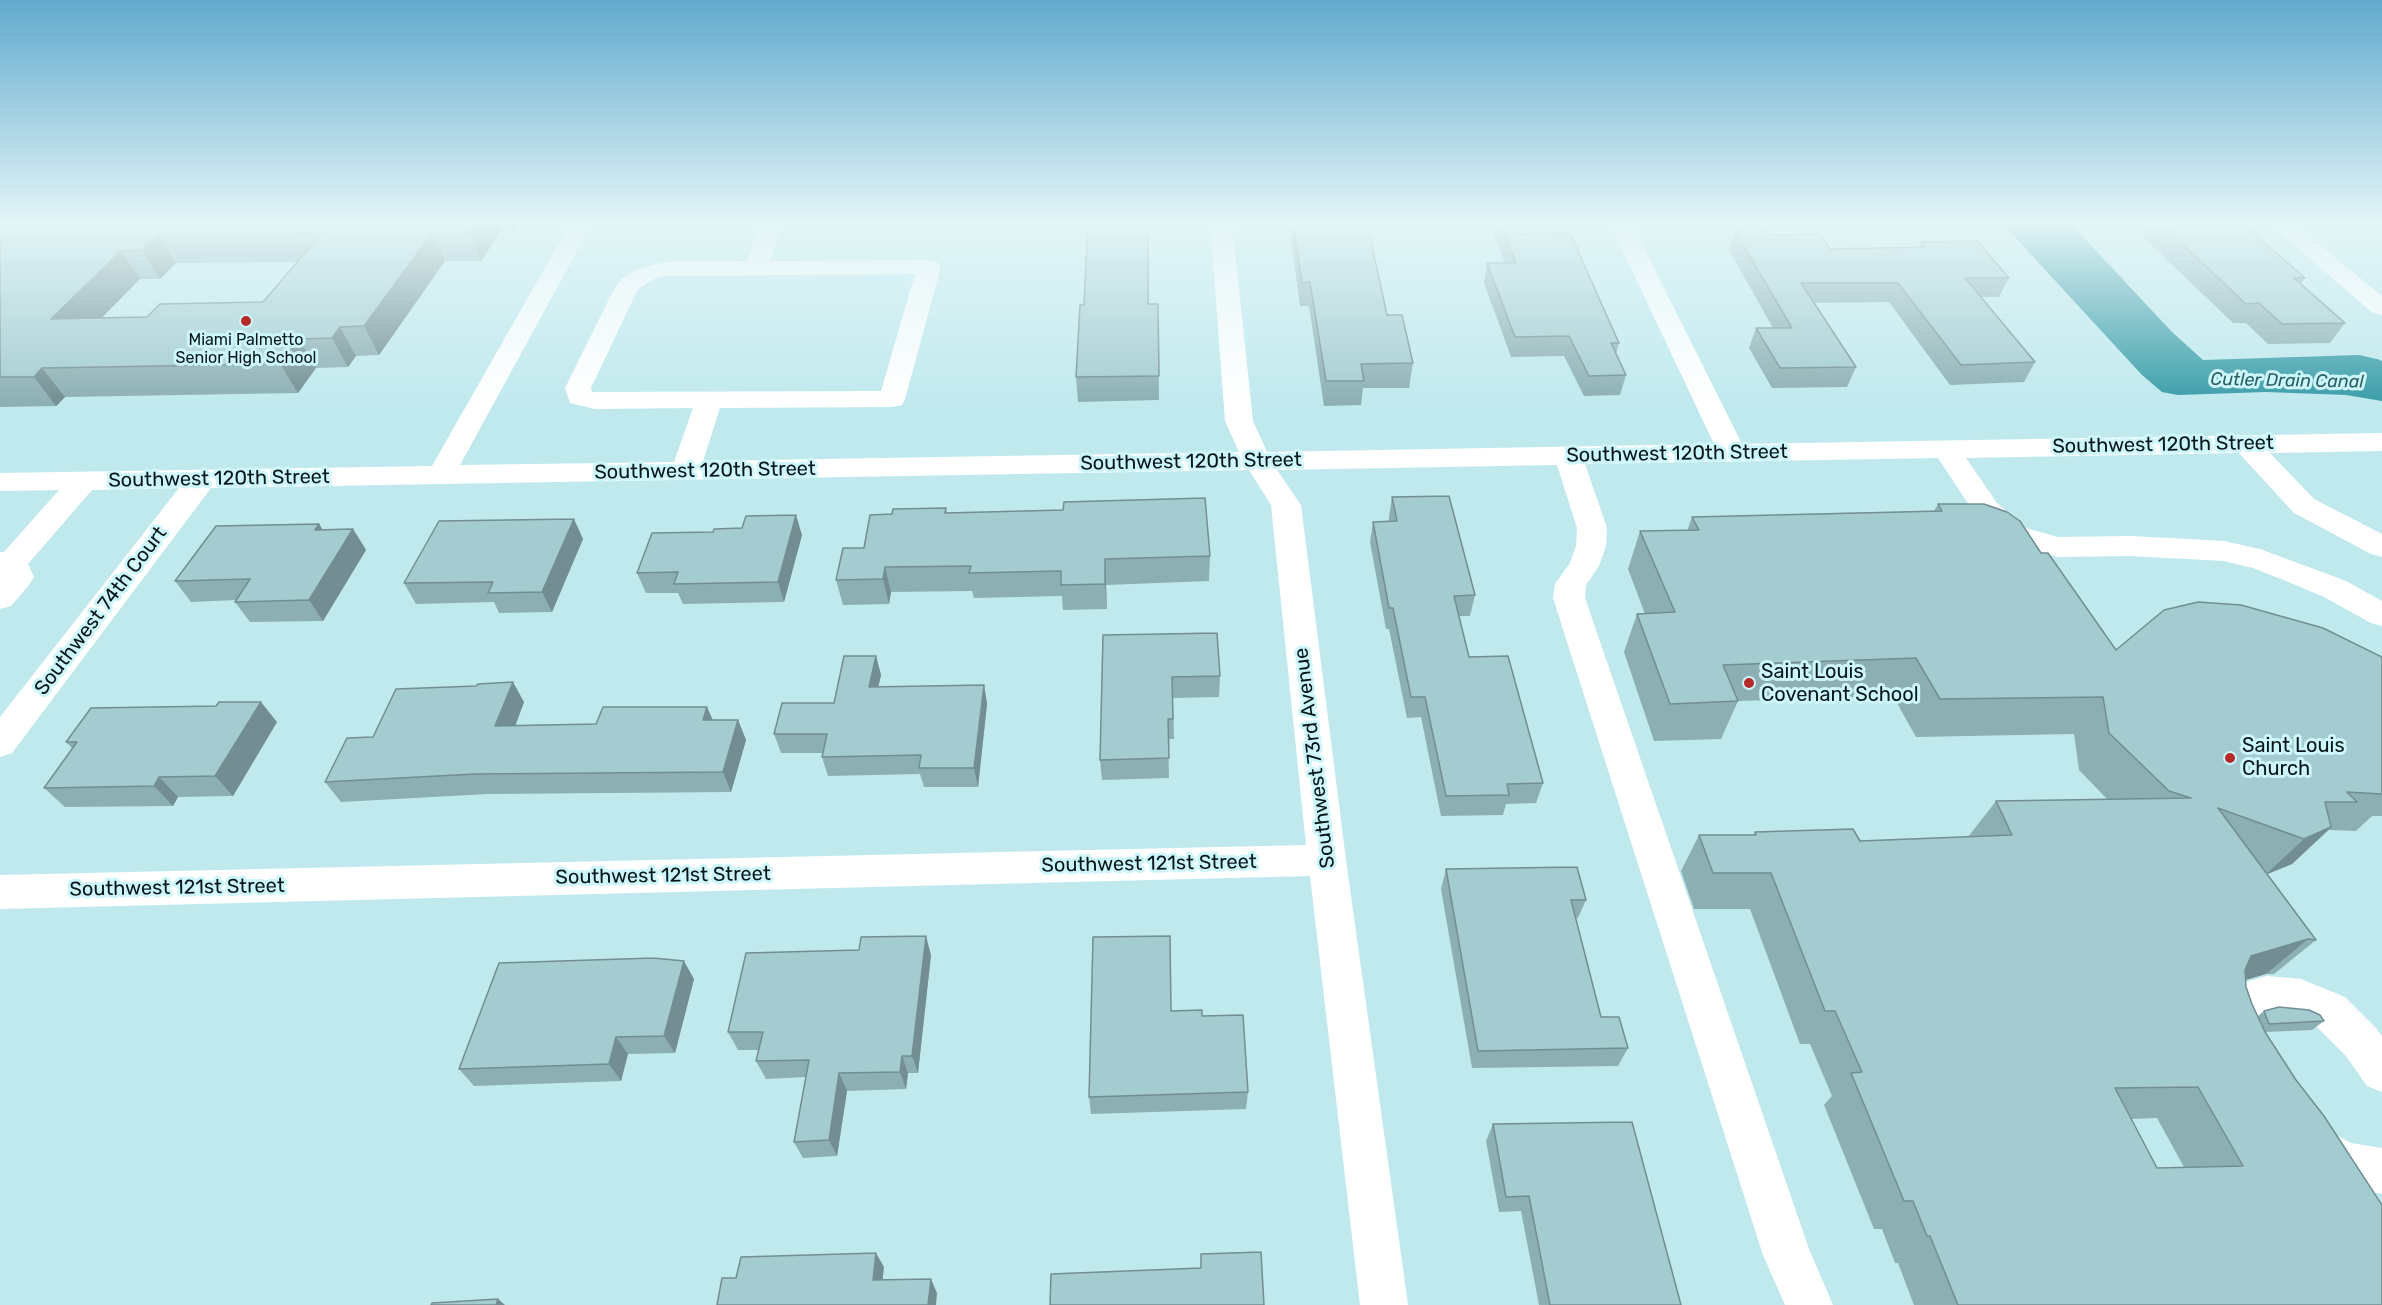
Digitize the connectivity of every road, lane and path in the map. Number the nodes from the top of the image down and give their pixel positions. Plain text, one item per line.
1 (548, 283) edge
2 (631, 283) edge
3 (925, 283) edge
4 (1227, 283) edge
5 (1650, 283) edge
6 (2352, 283) edge
7 (2382, 308) edge
8 (709, 400) junction
9 (2382, 442) edge
10 (2247, 444) junction
11 (1946, 449) junction
12 (1733, 454) junction
13 (1568, 456) junction
14 (1257, 461) junction
15 (685, 471) junction
16 (440, 476) junction
17 (202, 478) junction
18 (84, 480) junction
19 (0, 482) edge
20 (2382, 547) edge
21 (6, 563) edge
22 (0, 598) edge
23 (2382, 615) edge
24 (0, 743) edge
25 (1326, 860) junction
26 (0, 892) edge
27 (2246, 1058) edge
28 (2382, 1072) edge
29 (2287, 1120) edge
30 (2382, 1172) edge
31 (1384, 1305) edge
32 (1809, 1305) edge

1 - 16 street
2 - 8 street
3 - 8 street
4 - 14 street, Southwest 73rd Avenue
5 - 12 street
6 - 7 street
8 - 15 street
9 - 10 street, Southwest 120th Street
10 - 11 street, Southwest 120th Street
10 - 20 street
11 - 12 street, Southwest 120th Street
11 - 23 street
12 - 13 street, Southwest 120th Street
13 - 14 street, Southwest 120th Street
13 - 32 street
14 - 15 street, Southwest 120th Street
14 - 25 street, Southwest 73rd Avenue
15 - 16 street, Southwest 120th Street
16 - 17 street, Southwest 120th Street
17 - 18 street, Southwest 120th Street
17 - 24 street, Southwest 74th Court
18 - 19 street, Southwest 120th Street
18 - 21 street
21 - 22 street
25 - 26 street, Southwest 121st Street
25 - 31 street, Southwest 73rd Avenue
27 - 28 street
29 - 30 street

